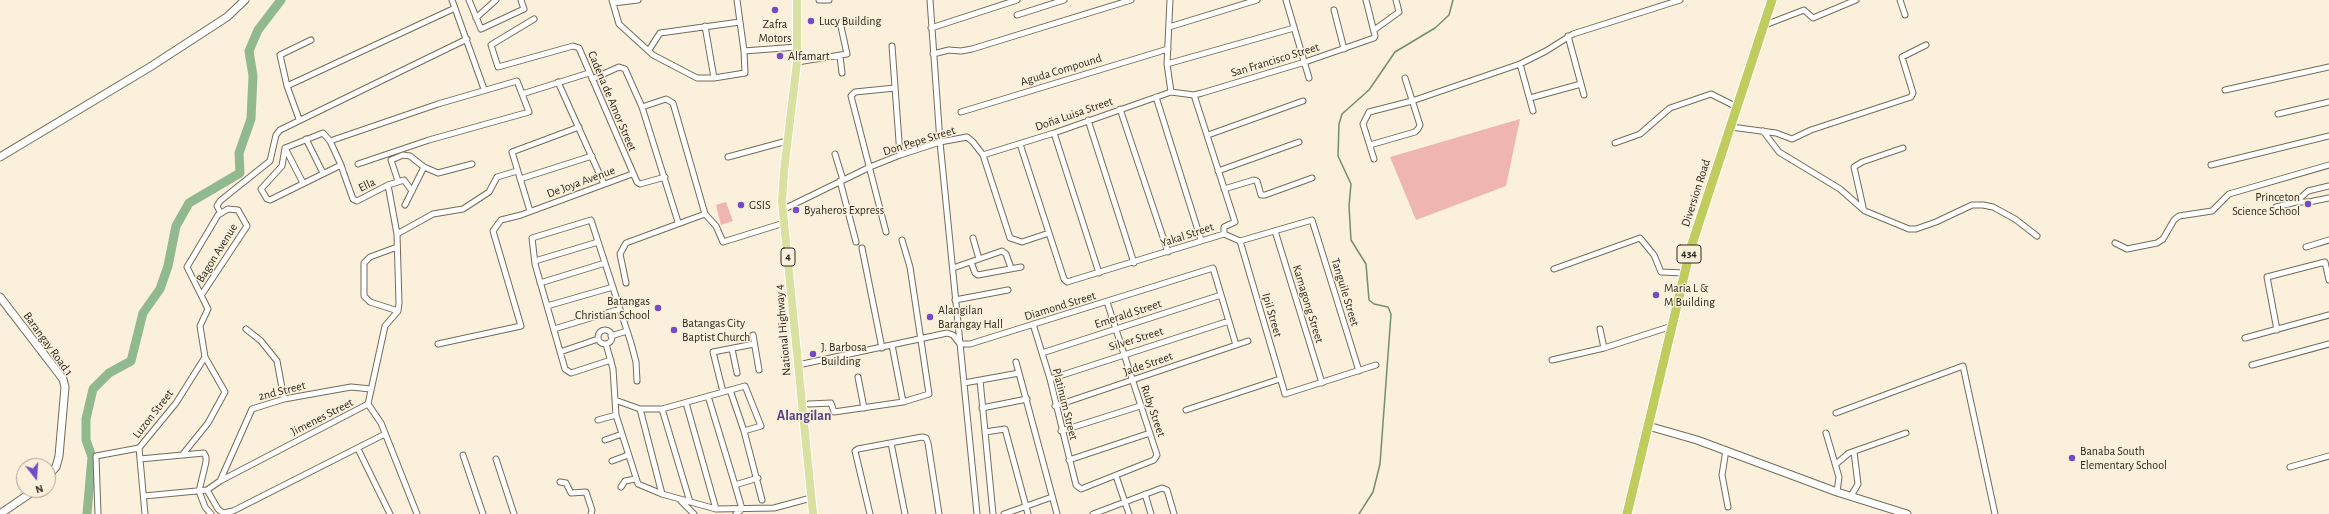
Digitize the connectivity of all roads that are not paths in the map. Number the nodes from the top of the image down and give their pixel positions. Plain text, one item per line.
1 (245, 0) edge
2 (452, 0) edge
3 (469, 0) edge
4 (496, 0) edge
5 (521, 0) edge
6 (638, 0) edge
7 (737, 0) edge
8 (797, 0) edge
9 (819, 0) edge
10 (829, 0) edge
11 (930, 0) edge
12 (1017, 0) edge
13 (1064, 0) edge
14 (1131, 0) edge
15 (1170, 0) edge
16 (1258, 0) edge
17 (1286, 0) edge
18 (1366, 0) edge
19 (1396, 0) edge
20 (1680, 0) edge
21 (1772, 0) edge
22 (1856, 0) edge
23 (1900, 0) edge
24 (612, 2) edge
25 (455, 8) junction
26 (1334, 10) dead end
27 (1017, 15) dead end
28 (1905, 15) dead end
29 (476, 18) junction
30 (534, 19) dead end
31 (740, 22) junction
32 (840, 22) dead end
33 (1764, 25) junction
34 (706, 26) junction
35 (1169, 27) junction
36 (931, 28) junction
37 (1294, 28) junction
38 (1374, 30) junction
39 (1568, 36) junction
40 (467, 39) junction
41 (311, 40) dead end
42 (1926, 45) dead end
43 (892, 46) dead end
44 (797, 47) junction
45 (1168, 49) junction
46 (1344, 49) junction
47 (649, 50) junction
48 (744, 51) junction
49 (933, 54) junction
50 (840, 56) junction
51 (797, 62) junction
52 (1305, 62) junction
53 (1167, 64) junction
54 (1520, 64) junction
55 (2329, 67) edge
56 (589, 72) junction
57 (842, 73) dead end
58 (714, 78) junction
59 (1309, 78) dead end
60 (1405, 78) dead end
61 (592, 79) junction
62 (558, 82) junction
63 (1581, 84) junction
64 (287, 86) junction
65 (895, 88) junction
66 (484, 89) junction
67 (2225, 90) dead end
68 (1171, 92) junction
69 (522, 94) junction
70 (1194, 95) junction
71 (1584, 95) dead end
72 (1156, 97) junction
73 (1530, 98) junction
74 (1303, 101) dead end
75 (1412, 101) junction
76 (2329, 102) edge
77 (1737, 106) junction
78 (642, 107) junction
79 (1120, 109) junction
80 (1533, 110) dead end
81 (961, 112) dead end
82 (2278, 114) dead end
83 (299, 119) junction
84 (1088, 120) junction
85 (579, 127) junction
86 (1731, 127) junction
87 (1763, 131) junction
88 (1054, 133) junction
89 (1208, 135) junction
90 (2329, 136) edge
91 (306, 139) junction
92 (788, 141) junction
93 (330, 142) junction
94 (940, 142) junction
95 (1299, 142) dead end
96 (1615, 143) dead end
97 (1020, 144) junction
98 (1370, 145) junction
99 (285, 148) junction
100 (1903, 148) dead end
101 (835, 154) dead end
102 (900, 155) junction
103 (983, 155) junction
104 (592, 156) junction
105 (0, 157) edge
106 (728, 157) dead end
107 (1374, 159) dead end
108 (358, 164) dead end
109 (472, 164) dead end
110 (2211, 165) dead end
111 (2329, 165) edge
112 (341, 166) junction
113 (424, 167) junction
114 (870, 167) junction
115 (517, 171) junction
116 (1218, 171) junction
117 (323, 173) junction
118 (632, 174) junction
119 (665, 177) junction
120 (1312, 178) dead end
121 (520, 180) junction
122 (398, 181) junction
123 (842, 181) junction
124 (303, 183) junction
125 (604, 184) junction
126 (388, 185) junction
127 (2329, 186) edge
128 (1224, 189) junction
129 (412, 191) junction
130 (2329, 198) edge
131 (2296, 202) junction
132 (405, 205) dead end
133 (2276, 207) dead end
134 (1863, 208) junction
135 (782, 210) junction
136 (530, 211) junction
137 (220, 212) junction
138 (705, 214) junction
139 (678, 222) junction
140 (784, 223) junction
141 (1276, 231) junction
142 (886, 232) dead end
143 (1049, 233) junction
144 (397, 234) junction
145 (1224, 234) junction
146 (2037, 236) dead end
147 (973, 238) dead end
148 (902, 240) dead end
149 (1201, 240) junction
150 (2329, 240) edge
151 (1240, 241) junction
152 (598, 242) junction
153 (856, 242) dead end
154 (2115, 243) dead end
155 (397, 247) junction
156 (2306, 247) dead end
157 (862, 248) dead end
158 (1168, 252) junction
159 (979, 259) junction
160 (535, 261) junction
161 (971, 262) junction
162 (2327, 262) edge
163 (605, 263) junction
164 (1134, 263) junction
165 (1021, 266) dead end
166 (953, 268) junction
167 (1011, 268) junction
168 (1554, 269) dead end
169 (1099, 273) junction
170 (1684, 273) junction
171 (2329, 280) edge
172 (626, 282) dead end
173 (540, 283) junction
174 (613, 287) junction
175 (1008, 290) dead end
176 (202, 294) junction
177 (1221, 295) junction
178 (0, 297) edge
179 (955, 300) junction
180 (1107, 302) junction
181 (547, 306) junction
182 (620, 308) junction
183 (398, 311) junction
184 (2329, 315) edge
185 (1229, 322) junction
186 (1033, 324) junction
187 (1672, 326) junction
188 (1116, 328) junction
189 (246, 329) dead end
190 (554, 329) junction
191 (1600, 329) dead end
192 (2277, 330) junction
193 (627, 332) junction
194 (753, 335) dead end
195 (611, 336) junction
196 (922, 338) junction
197 (2245, 338) dead end
198 (598, 339) junction
199 (1248, 341) dead end
200 (438, 344) dead end
201 (606, 344) junction
202 (754, 344) junction
203 (960, 344) junction
204 (2329, 344) edge
205 (892, 345) junction
206 (1236, 345) junction
207 (882, 348) junction
208 (1604, 348) junction
209 (732, 349) junction
210 (560, 352) junction
211 (1042, 353) junction
212 (1124, 353) junction
213 (205, 357) junction
214 (611, 360) junction
215 (1552, 360) dead end
216 (1016, 362) dead end
217 (798, 365) junction
218 (1376, 365) dead end
219 (2252, 365) dead end
220 (759, 370) dead end
221 (1359, 371) junction
222 (737, 373) dead end
223 (1019, 373) junction
224 (858, 377) dead end
225 (1050, 378) junction
226 (1280, 379) junction
227 (980, 380) junction
228 (637, 381) dead end
229 (1132, 381) junction
230 (1322, 382) junction
231 (964, 383) junction
232 (371, 389) junction
233 (730, 390) junction
234 (723, 392) junction
235 (708, 396) junction
236 (284, 399) junction
237 (1027, 399) junction
238 (614, 400) junction
239 (686, 402) junction
240 (903, 402) junction
241 (368, 404) junction
242 (806, 404) junction
243 (1055, 406) junction
244 (1140, 406) junction
245 (864, 408) junction
246 (982, 408) junction
247 (640, 409) junction
248 (662, 409) junction
249 (1186, 410) dead end
250 (1836, 413) dead end
251 (616, 415) junction
252 (598, 420) dead end
253 (1648, 426) junction
254 (744, 431) junction
255 (985, 432) junction
256 (1062, 432) junction
257 (1150, 433) junction
258 (1826, 433) dead end
259 (1906, 433) dead end
260 (385, 434) junction
261 (622, 434) junction
262 (604, 440) dead end
263 (891, 443) junction
264 (139, 448) junction
265 (358, 449) junction
266 (1726, 450) junction
267 (1854, 452) junction
268 (183, 454) junction
269 (463, 455) dead end
270 (628, 455) junction
271 (2329, 456) edge
272 (140, 459) junction
273 (496, 459) dead end
274 (1068, 460) junction
275 (612, 461) dead end
276 (1836, 464) junction
277 (56, 467) edge
278 (2290, 467) dead end
279 (1116, 476) junction
280 (758, 478) junction
281 (635, 479) junction
282 (220, 481) junction
283 (560, 482) dead end
284 (735, 485) junction
285 (621, 487) dead end
286 (207, 490) junction
287 (199, 491) junction
288 (1836, 492) junction
289 (662, 494) junction
290 (1145, 494) junction
291 (144, 496) junction
292 (1851, 496) junction
293 (1052, 497) junction
294 (23, 498) edge
295 (810, 498) junction
296 (679, 499) junction
297 (762, 500) dead end
298 (690, 502) junction
299 (1125, 502) junction
300 (1025, 506) junction
301 (1728, 507) dead end
302 (716, 509) junction
303 (742, 509) junction
304 (1106, 512) edge
305 (0, 514) edge
306 (98, 514) edge
307 (145, 514) edge
308 (211, 514) edge
309 (390, 514) edge
310 (417, 514) edge
311 (483, 514) edge
312 (514, 514) edge
313 (591, 514) edge
314 (694, 514) edge
315 (736, 514) edge
316 (813, 514) edge
317 (870, 514) edge
318 (905, 514) edge
319 (938, 514) edge
320 (977, 514) edge
321 (994, 514) edge
322 (1004, 514) edge
323 (1028, 514) edge
324 (1057, 514) edge
325 (1093, 514) edge
326 (1129, 514) edge
327 (1151, 514) edge
328 (1174, 514) edge
329 (1627, 514) edge
330 (1907, 514) edge
331 (1995, 514) edge

1 - 105 street
2 - 25 street
3 - 29 street
4 - 29 street
5 - 29 street
6 - 24 street
7 - 31 street
8 - 44 main road, National Highway 4 / 4
9 - 10 street
11 - 36 street
12 - 36 street
13 - 27 street
14 - 49 street
15 - 35 street
16 - 35 street
17 - 37 street
18 - 38 street
19 - 38 street
20 - 39 street
21 - 33 highway, Diversion Road / 434
22 - 33 street
23 - 28 street
24 - 47 street
25 - 40 street
25 - 64 street
26 - 46 street
30 - 56 street, Cadena de Amor Street
31 - 34 street
31 - 48 street
32 - 50 street
33 - 77 highway, Diversion Road / 434
34 - 47 street
34 - 58 street
35 - 45 street
36 - 49 street
37 - 52 street
37 - 53 street
38 - 46 street, San Francisco Street
39 - 54 street
39 - 63 street
40 - 66 street
40 - 83 street
41 - 64 street
42 - 87 street
43 - 65 street
44 - 48 street
44 - 51 main road, National Highway 4 / 4
45 - 53 street
45 - 81 street, Aguda Compound
46 - 52 street, San Francisco Street
47 - 58 street
48 - 58 street
49 - 94 street
50 - 51 street
50 - 57 street
51 - 92 main road, National Highway 4 / 4
52 - 59 street
52 - 70 street, San Francisco Street
53 - 68 street
54 - 73 street
54 - 75 street
55 - 67 street
56 - 61 street, Cadena de Amor Street
56 - 62 street
60 - 75 street
61 - 78 street
61 - 118 street, Cadena de Amor Street
62 - 69 street
62 - 85 street
63 - 71 street
63 - 73 street
64 - 83 street
65 - 102 street
65 - 114 street
66 - 69 street
66 - 93 street
68 - 70 street, San Francisco Street
68 - 72 street, Doña Luisa Street
69 - 108 street
70 - 89 street
72 - 79 street, Doña Luisa Street
72 - 149 street
73 - 80 street
74 - 89 street
75 - 98 street
75 - 98 street
76 - 82 street
77 - 86 highway, Diversion Road / 434
77 - 96 street
78 - 119 street
78 - 138 street
79 - 84 street, Doña Luisa Street
79 - 158 street
83 - 137 street
84 - 88 street, Doña Luisa Street
84 - 164 street
85 - 104 street
85 - 115 street
86 - 87 street
86 - 170 highway, Diversion Road / 434
87 - 134 street
88 - 97 street, Doña Luisa Street
88 - 169 street
89 - 116 street
90 - 110 street
91 - 93 street, Ella
91 - 99 street
91 - 117 street
92 - 106 street
92 - 135 main road, National Highway 4 / 4
93 - 112 street, Ella
94 - 102 street, Don Pepe Street
94 - 103 street, Don Pepe Street
94 - 166 street
95 - 116 street
97 - 103 street, Doña Luisa Street
97 - 143 street
98 - 107 street
99 - 124 street
99 - 124 street
100 - 134 street
101 - 123 street
102 - 114 street, Don Pepe Street
103 - 143 street, Don Pepe Street
104 - 121 street
104 - 125 street
109 - 113 street
111 - 154 street
112 - 117 street
112 - 126 street, Ella
113 - 122 street
113 - 129 street
114 - 123 street, Don Pepe Street
114 - 142 street
115 - 121 street
115 - 144 street
116 - 128 street
117 - 124 street
118 - 119 street, De Joya Avenue
118 - 125 street, De Joya Avenue
119 - 139 street
120 - 128 street
121 - 136 street
122 - 126 street
122 - 129 street
123 - 135 street, Don Pepe Street
123 - 153 street
125 - 136 street, De Joya Avenue
126 - 144 street, Ella
127 - 131 street
128 - 145 street
129 - 132 street
130 - 131 street
131 - 133 street
134 - 146 street
135 - 140 main road, National Highway 4 / 4
136 - 200 street, De Joya Avenue
137 - 176 street, Bagon Avenue
137 - 176 street, Bagon Avenue
138 - 139 street
138 - 140 street
139 - 172 street
140 - 217 main road, National Highway 4 / 4
141 - 151 street
141 - 221 street, Tanguile Street
141 - 230 street, Kamagong Street
143 - 169 street, Yakal Street
144 - 155 street
145 - 149 street, Yakal Street
145 - 151 street, Yakal Street
147 - 159 street
148 - 196 street
149 - 158 street, Yakal Street
150 - 156 street
151 - 226 street, Ipil Street
152 - 160 street
152 - 160 street
152 - 163 street
155 - 183 street
155 - 183 street
157 - 207 street
158 - 164 street, Yakal Street
159 - 161 street
159 - 167 street
160 - 173 street
161 - 166 street
161 - 167 street
162 - 171 street
162 - 192 street
163 - 173 street
163 - 174 street
164 - 169 street, Yakal Street
165 - 167 street
166 - 179 street
168 - 170 street
170 - 187 highway, Diversion Road / 434
173 - 181 street
174 - 181 street
174 - 182 street
175 - 179 street
176 - 213 street
177 - 180 street, Diamond Street
177 - 185 street
177 - 188 street, Emerald Street
178 - 277 street, Barangay Road 1
179 - 203 street
180 - 186 street, Diamond Street
180 - 188 street, Ruby Street
181 - 190 street
182 - 190 street
182 - 193 street
183 - 232 street, Jimenes Street
184 - 192 street
185 - 206 street
185 - 212 street, Silver Street
186 - 203 street, Diamond Street
186 - 211 street, Platinum Street
187 - 208 street
187 - 253 highway, Diversion Road / 434
188 - 211 street, Emerald Street
188 - 212 street, Ruby Street
189 - 236 street
190 - 210 street
191 - 208 street
192 - 197 street
193 - 195 street
193 - 228 street
194 - 202 street
195 - 198 street
195 - 201 street
196 - 203 street
196 - 205 street
196 - 240 street
198 - 201 street
198 - 210 street
199 - 206 street, Jade Street
201 - 214 street
202 - 209 street
202 - 220 street
203 - 231 street
204 - 219 street
205 - 207 street
205 - 240 street
206 - 229 street, Jade Street
207 - 217 street
208 - 215 street
209 - 222 street
209 - 234 street
210 - 214 street
211 - 225 street, Platinum Street
212 - 225 street, Silver Street
212 - 229 street, Ruby Street
213 - 264 street, Luzon Street
213 - 268 street
214 - 238 street
216 - 223 street
217 - 242 main road, National Highway 4 / 4
218 - 221 street
221 - 230 street
223 - 227 street
223 - 237 street
224 - 245 street
225 - 243 street, Platinum Street
226 - 230 street, Ipil Street
226 - 249 street
227 - 231 street
227 - 246 street
229 - 243 street, Jade Street
229 - 244 street, Ruby Street
231 - 320 street
232 - 236 street, 2nd Street
232 - 241 street, Jimenes Street
233 - 234 street
233 - 254 street
233 - 254 street
234 - 235 street
235 - 239 street
235 - 284 street
236 - 282 street, 2nd Street
237 - 246 street
237 - 293 street
238 - 247 street
238 - 251 street
239 - 248 street
239 - 302 street
240 - 245 street
241 - 260 street
241 - 282 street, Jimenes Street
242 - 245 street
242 - 295 main road, National Highway 4 / 4
243 - 256 street, Platinum Street
244 - 256 street
244 - 257 street, Ruby Street
246 - 255 street
247 - 248 street
247 - 289 street
248 - 298 street
250 - 331 street
251 - 252 street
251 - 261 street
253 - 266 street
253 - 329 highway, Diversion Road / 434
254 - 280 street
255 - 300 street
255 - 321 street
256 - 274 street, Platinum Street
257 - 274 street
257 - 279 street, Ruby Street
258 - 276 street
259 - 267 street
260 - 265 street
260 - 310 street
261 - 262 street
261 - 270 street
263 - 317 street
263 - 318 street
263 - 319 street
264 - 272 street, Luzon Street
264 - 306 street
265 - 286 street
265 - 309 street
266 - 288 street
266 - 301 street
267 - 276 street
267 - 292 street
268 - 272 street
268 - 287 street
269 - 311 street
270 - 275 street
270 - 281 street
271 - 278 street
272 - 291 street, Luzon Street
273 - 312 street
274 - 279 street, Platinum Street
276 - 288 street
279 - 299 street
280 - 284 street
280 - 297 street
281 - 285 street
281 - 289 street
282 - 286 street, Jimenes Street
283 - 313 street
284 - 303 street
286 - 287 street, Jimenes Street
287 - 291 street, Jimenes Street
287 - 308 street
288 - 292 street
289 - 296 street
290 - 299 street
290 - 327 street
290 - 328 street
291 - 307 street, Luzon Street
292 - 330 street
293 - 300 street
293 - 324 street
294 - 305 street
295 - 303 street
295 - 316 main road, National Highway 4 / 4
296 - 298 street
296 - 314 street
298 - 302 street
299 - 304 street
299 - 326 street
300 - 322 street
300 - 323 street
302 - 303 street
303 - 315 street
304 - 325 street

